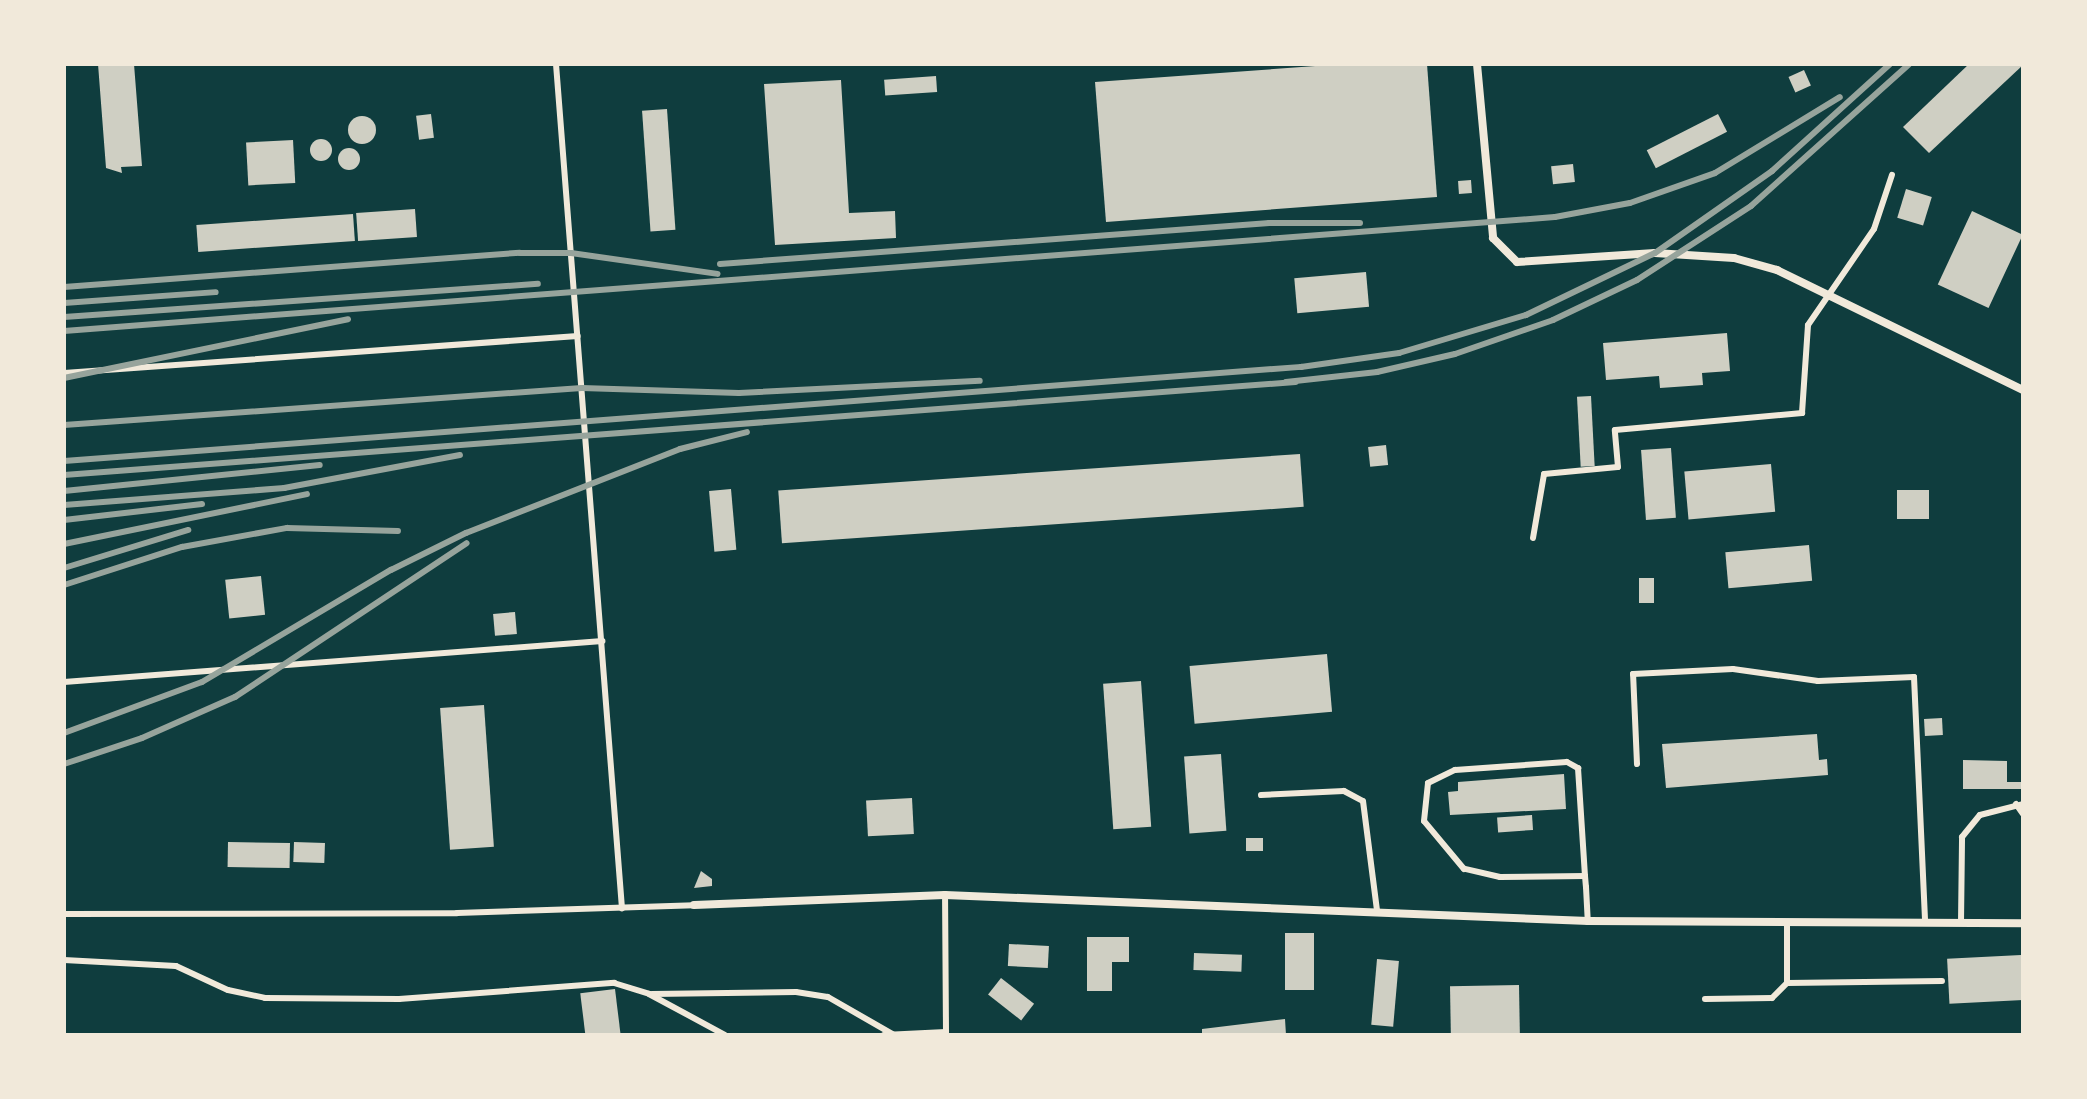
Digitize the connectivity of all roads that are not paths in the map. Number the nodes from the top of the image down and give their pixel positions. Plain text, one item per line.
1 (556, 64) edge
2 (1477, 64) edge
3 (1892, 175) dead end
4 (1826, 296) junction
5 (578, 336) junction
6 (64, 373) edge
7 (2023, 390) edge
8 (1533, 538) dead end
9 (602, 641) junction
10 (64, 682) edge
11 (1637, 764) dead end
12 (1261, 795) dead end
13 (2020, 804) edge
14 (2023, 814) edge
15 (1585, 876) junction
16 (945, 895) junction
17 (694, 905) joint
18 (622, 908) junction
19 (1377, 911) junction
20 (64, 914) edge
21 (1588, 921) junction
22 (1787, 923) junction
23 (1925, 923) junction
24 (1961, 923) junction
25 (2023, 923) edge
26 (64, 960) edge
27 (1942, 981) dead end
28 (1787, 983) junction
29 (649, 994) junction
30 (1705, 999) dead end
31 (725, 1035) edge
32 (884, 1035) edge
33 (894, 1035) edge

1 - 5 lane
2 - 4 street
3 - 4 lane
4 - 7 street
4 - 8 lane
5 - 6 lane
5 - 9 lane
9 - 10 lane
9 - 18 lane
11 - 23 lane
12 - 19 lane
13 - 14 lane
13 - 24 lane
15 - 15 lane
15 - 21 lane
16 - 17 street
16 - 19 street
16 - 33 lane
17 - 18 lane
18 - 20 lane
19 - 21 street
21 - 22 street
22 - 23 street
22 - 28 lane
23 - 24 street
24 - 25 street
26 - 29 lane
27 - 28 lane
28 - 30 lane
29 - 31 lane
29 - 33 lane
32 - 33 lane

